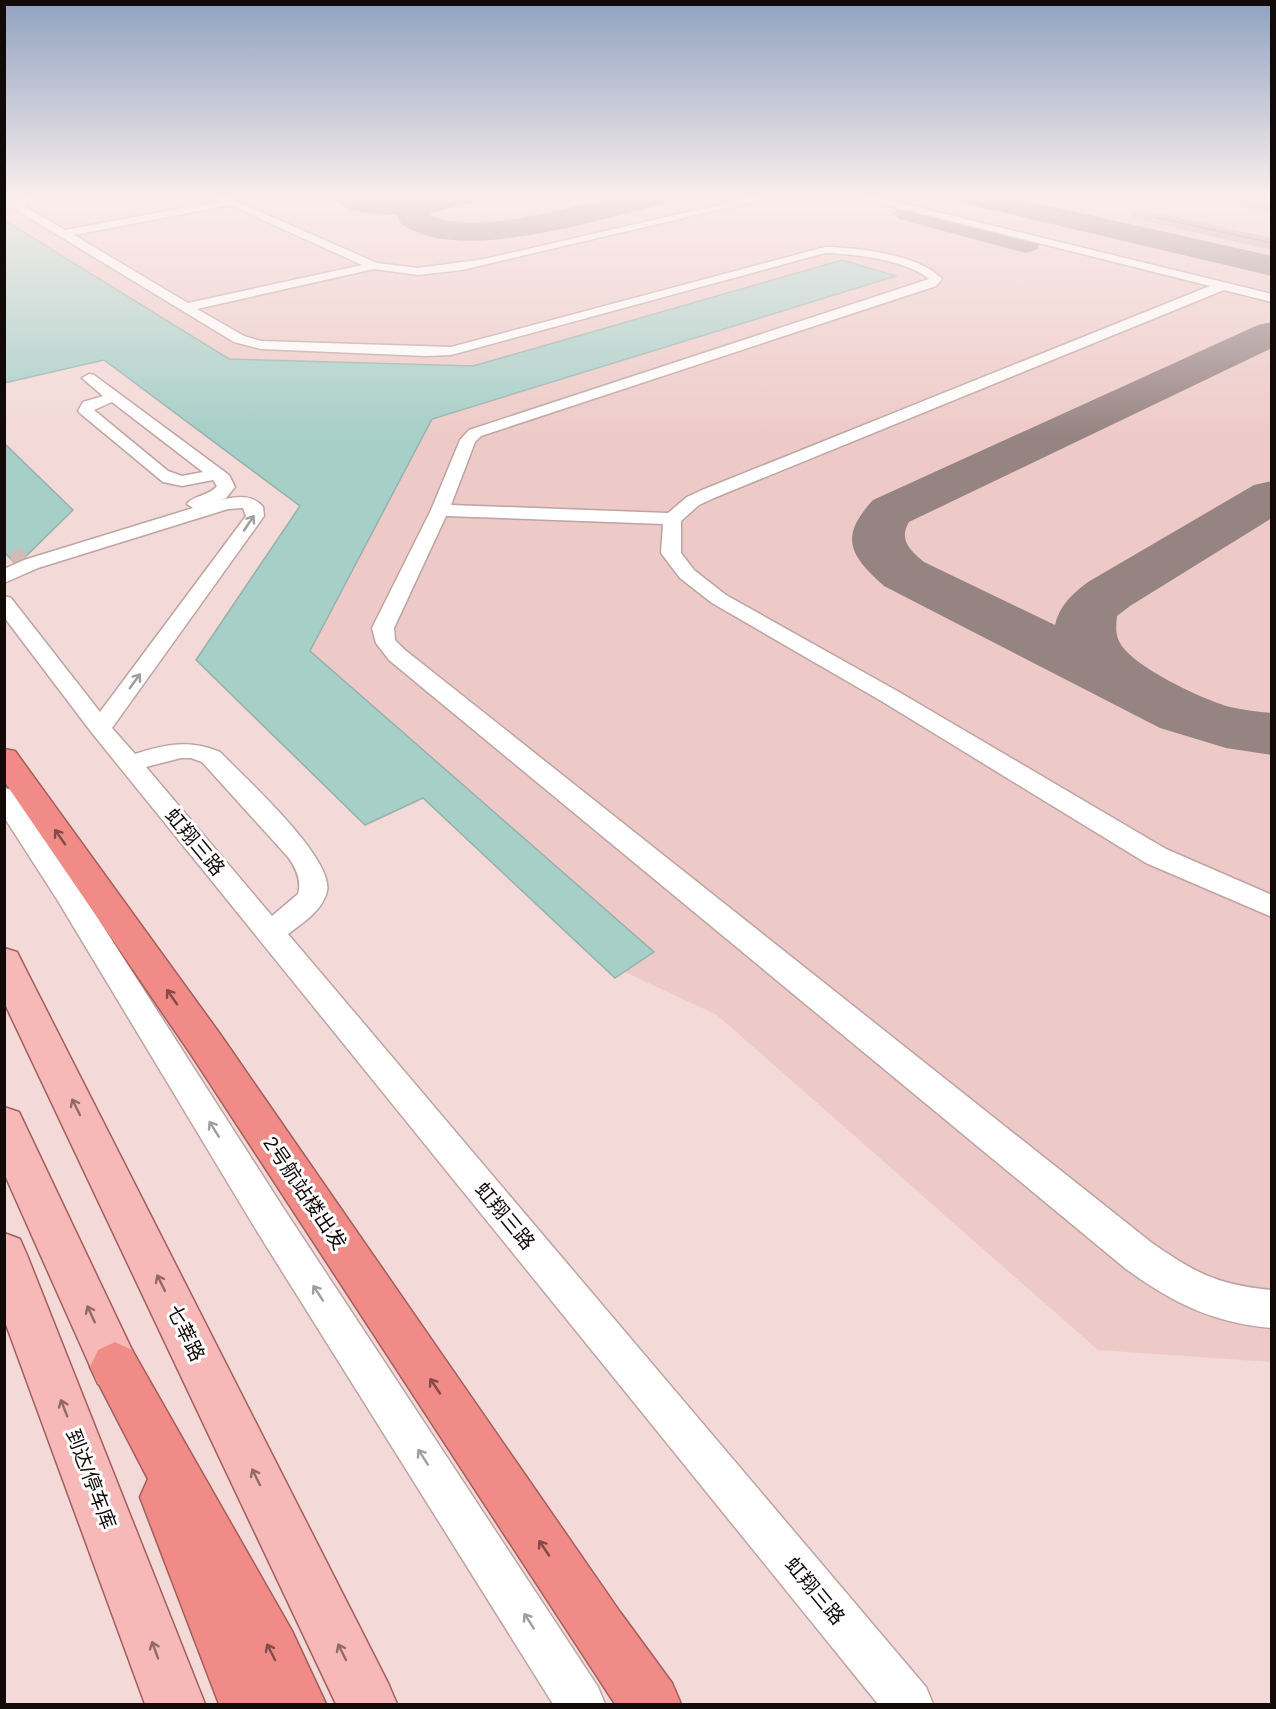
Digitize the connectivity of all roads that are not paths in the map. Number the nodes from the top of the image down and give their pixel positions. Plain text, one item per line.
1 (136, 277) edge
2 (325, 277) edge
3 (720, 277) edge
4 (933, 277) edge
5 (1189, 277) edge
6 (1222, 285) junction
7 (1272, 298) edge
8 (187, 307) junction
9 (89, 378) dead end
10 (114, 397) junction
11 (215, 474) junction
12 (440, 510) junction
13 (672, 519) junction
14 (12, 564) edge
15 (4, 602) edge
16 (4, 623) edge
17 (100, 728) junction
18 (4, 758) edge
19 (130, 764) junction
20 (4, 796) edge
21 (1272, 907) edge
22 (270, 933) junction
23 (5, 962) edge
24 (4, 1125) edge
25 (4, 1256) edge
26 (1272, 1309) edge
27 (115, 1367) junction
28 (580, 1669) edge
29 (175, 1704) edge
30 (249, 1704) edge
31 (296, 1704) edge
32 (367, 1704) edge
33 (635, 1704) edge
34 (651, 1704) edge
35 (909, 1704) edge

1 - 8 street
2 - 8 street
3 - 8 street
4 - 12 street
5 - 6 street
6 - 7 street
6 - 13 street
9 - 10 street
10 - 11 street
10 - 11 street
11 - 14 street
12 - 13 street
12 - 26 street
13 - 21 street
17 -> 14 street
15 - 17 street, 虹翔三路
16 - 17 street
17 - 19 street, 虹翔三路
28 -> 18 highway, 2号航站楼出发
19 - 22 street, 虹翔三路
19 - 22 street
28 -> 20 street
22 - 35 street, 虹翔三路
32 -> 23 main road, 七莘路
27 -> 24 main road
29 -> 25 main road, 到达/停车库
27 - 30 highway
31 -> 27 highway
28 - 33 highway
28 - 34 highway

